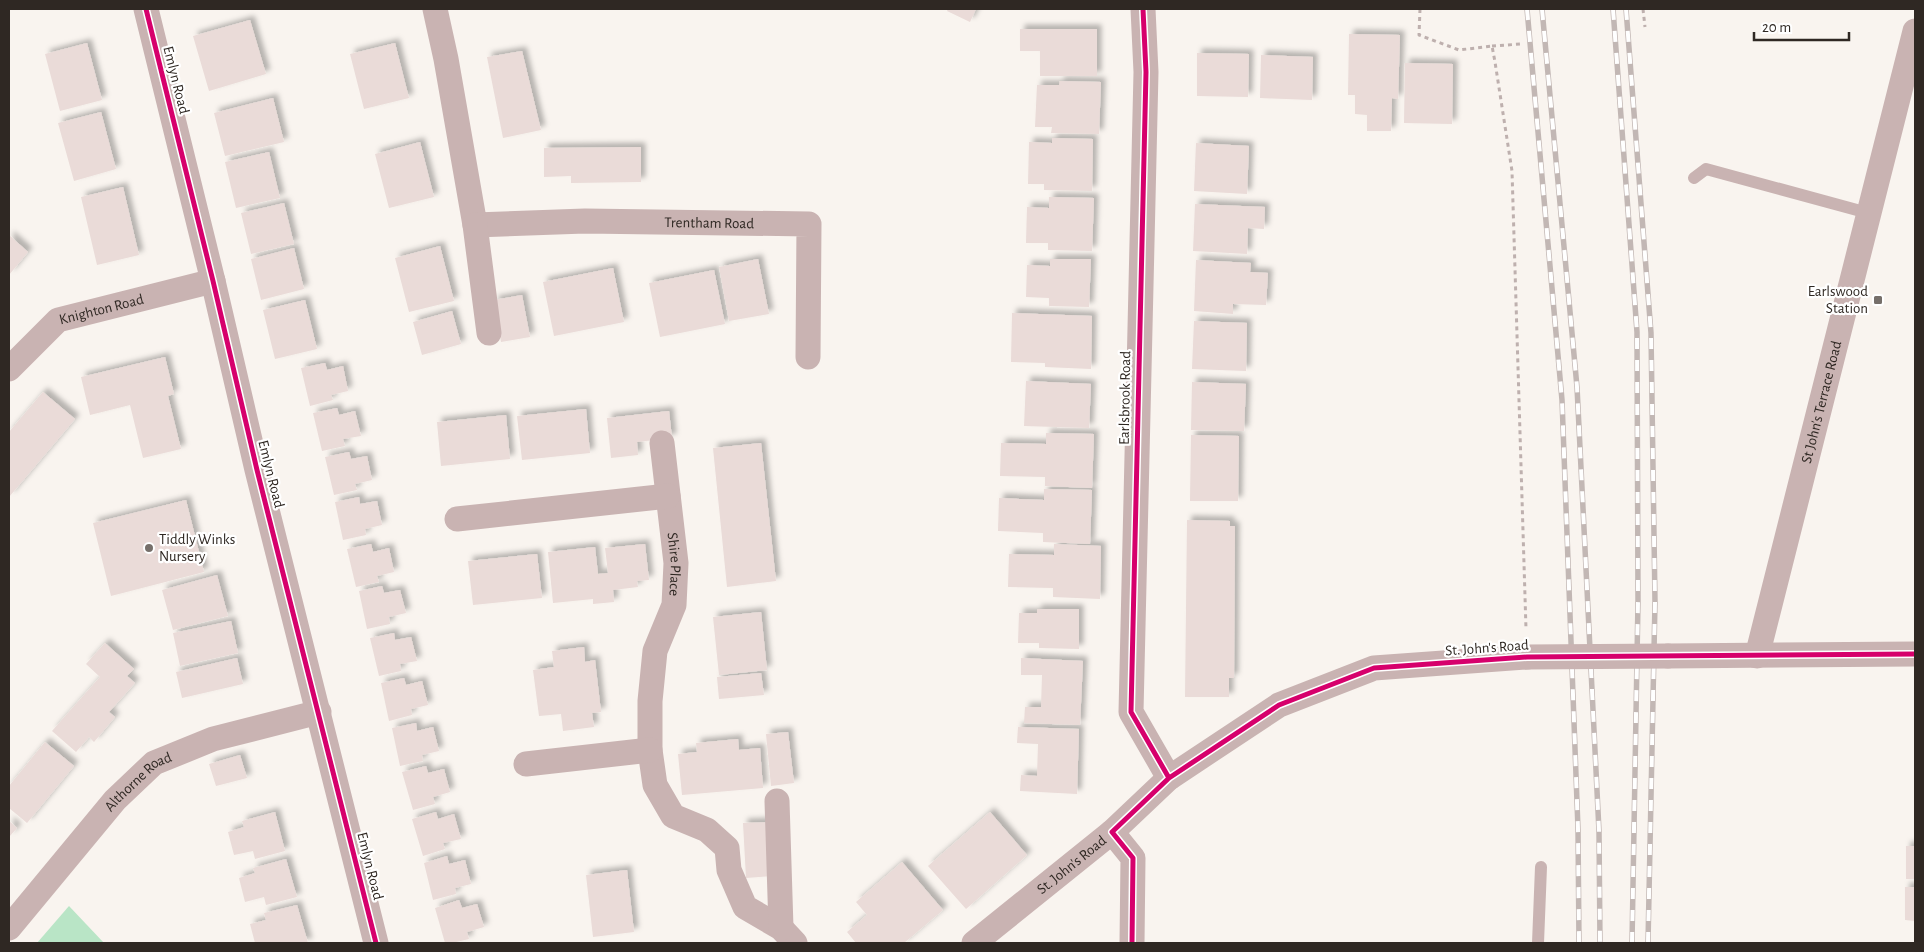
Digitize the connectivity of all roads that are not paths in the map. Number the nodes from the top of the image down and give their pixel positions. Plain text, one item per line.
1 (146, 9) edge
2 (435, 9) edge
3 (1143, 9) edge
4 (1915, 31) edge
5 (1694, 178) dead end
6 (1868, 213) junction
7 (475, 226) junction
8 (213, 281) junction
9 (488, 333) dead end
10 (808, 357) dead end
11 (9, 369) edge
12 (662, 443) dead end
13 (668, 496) junction
14 (457, 519) dead end
15 (1915, 654) edge
16 (1757, 656) junction
17 (319, 712) junction
18 (650, 750) junction
19 (526, 764) dead end
20 (1168, 778) junction
21 (777, 801) dead end
22 (1112, 832) junction
23 (1541, 867) dead end
24 (9, 928) edge
25 (788, 936) edge
26 (376, 943) edge
27 (974, 943) edge
28 (1132, 943) edge
29 (1538, 943) edge

1 - 8 street, Emlyn Road
2 - 7 street
3 - 20 street, Earlsbrook Road
4 - 6 street, St John's Terrace Road
5 - 6 lane
6 - 16 street, St John's Terrace Road
7 - 9 street
7 - 10 street, Trentham Road
8 - 11 street, Knighton Road
8 - 17 street, Emlyn Road
12 - 13 street, Shire Place
13 - 14 street
13 - 18 street, Shire Place
15 - 16 street, St. John's Road
16 - 20 street, St. John's Road, bridge
17 - 24 street, Althorne Road
17 - 26 street, Emlyn Road
18 - 19 street
18 - 25 street, Shire Place
20 - 22 street, St. John's Road
21 - 25 street, Shire Place
22 - 27 street, St. John's Road
22 - 28 street
23 - 29 lane

